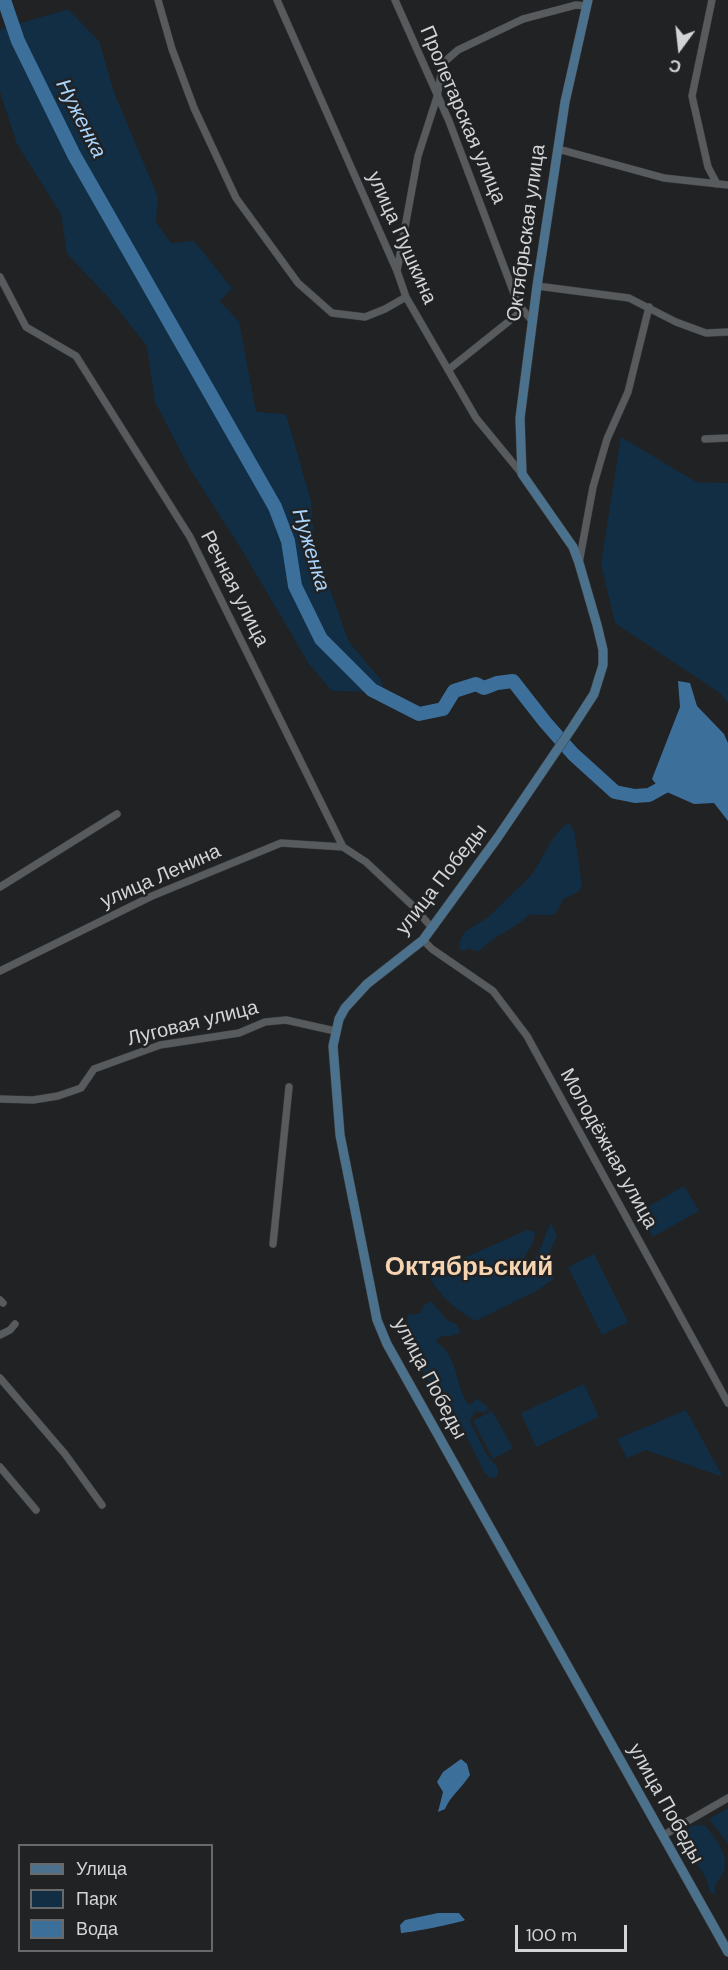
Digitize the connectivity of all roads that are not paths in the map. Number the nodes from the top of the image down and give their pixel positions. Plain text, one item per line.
1 (158, 0) edge
2 (277, 0) edge
3 (395, 0) edge
4 (712, 0) edge
5 (588, 3) edge
6 (437, 96) junction
7 (558, 149) junction
8 (717, 184) junction
9 (728, 185) edge
10 (397, 271) junction
11 (0, 277) edge
12 (537, 286) junction
13 (406, 297) junction
14 (649, 307) junction
15 (523, 310) junction
16 (532, 322) junction
17 (728, 332) edge
18 (448, 370) junction
19 (705, 438) dead end
20 (728, 438) edge
21 (522, 474) junction
22 (579, 562) junction
23 (117, 814) dead end
24 (343, 847) junction
25 (0, 887) edge
26 (432, 928) junction
27 (423, 940) junction
28 (0, 971) edge
29 (335, 1031) junction
30 (289, 1087) dead end
31 (0, 1099) edge
32 (273, 1244) dead end
33 (15, 1324) dead end
34 (0, 1335) edge
35 (0, 1378) edge
36 (728, 1403) edge
37 (0, 1467) edge
38 (102, 1505) dead end
39 (36, 1510) dead end
40 (728, 1798) edge
41 (662, 1836) junction
42 (728, 1952) edge

1 - 13 street
2 - 10 street, улица Пушкина
3 - 6 street, Пролетарская улица
4 - 8 street
5 - 6 street
5 - 7 street, Октябрьская улица
6 - 10 street
6 - 15 street, Пролетарская улица
7 - 8 street
7 - 12 street, Октябрьская улица
8 - 9 street
10 - 13 street, улица Пушкина
11 - 24 street, Речная улица
12 - 14 street
12 - 16 street, Октябрьская улица
13 - 18 street, улица Пушкина
14 - 17 street
14 - 22 street
15 - 16 street, Пролетарская улица
15 - 18 street
16 - 21 street, Октябрьская улица
18 - 21 street, улица Пушкина
19 - 20 street
21 - 22 street, улица Победы
22 - 26 street, улица Победы
23 - 25 street
24 - 26 street
24 - 28 street, улица Ленина
26 - 27 street, улица Победы
27 - 29 street, улица Победы
27 - 36 street, Молодёжная улица
29 - 31 street, Луговая улица
29 - 41 street, улица Победы
30 - 32 street
33 - 34 street
35 - 38 street
37 - 39 street
40 - 41 street
41 - 42 street, улица Победы

